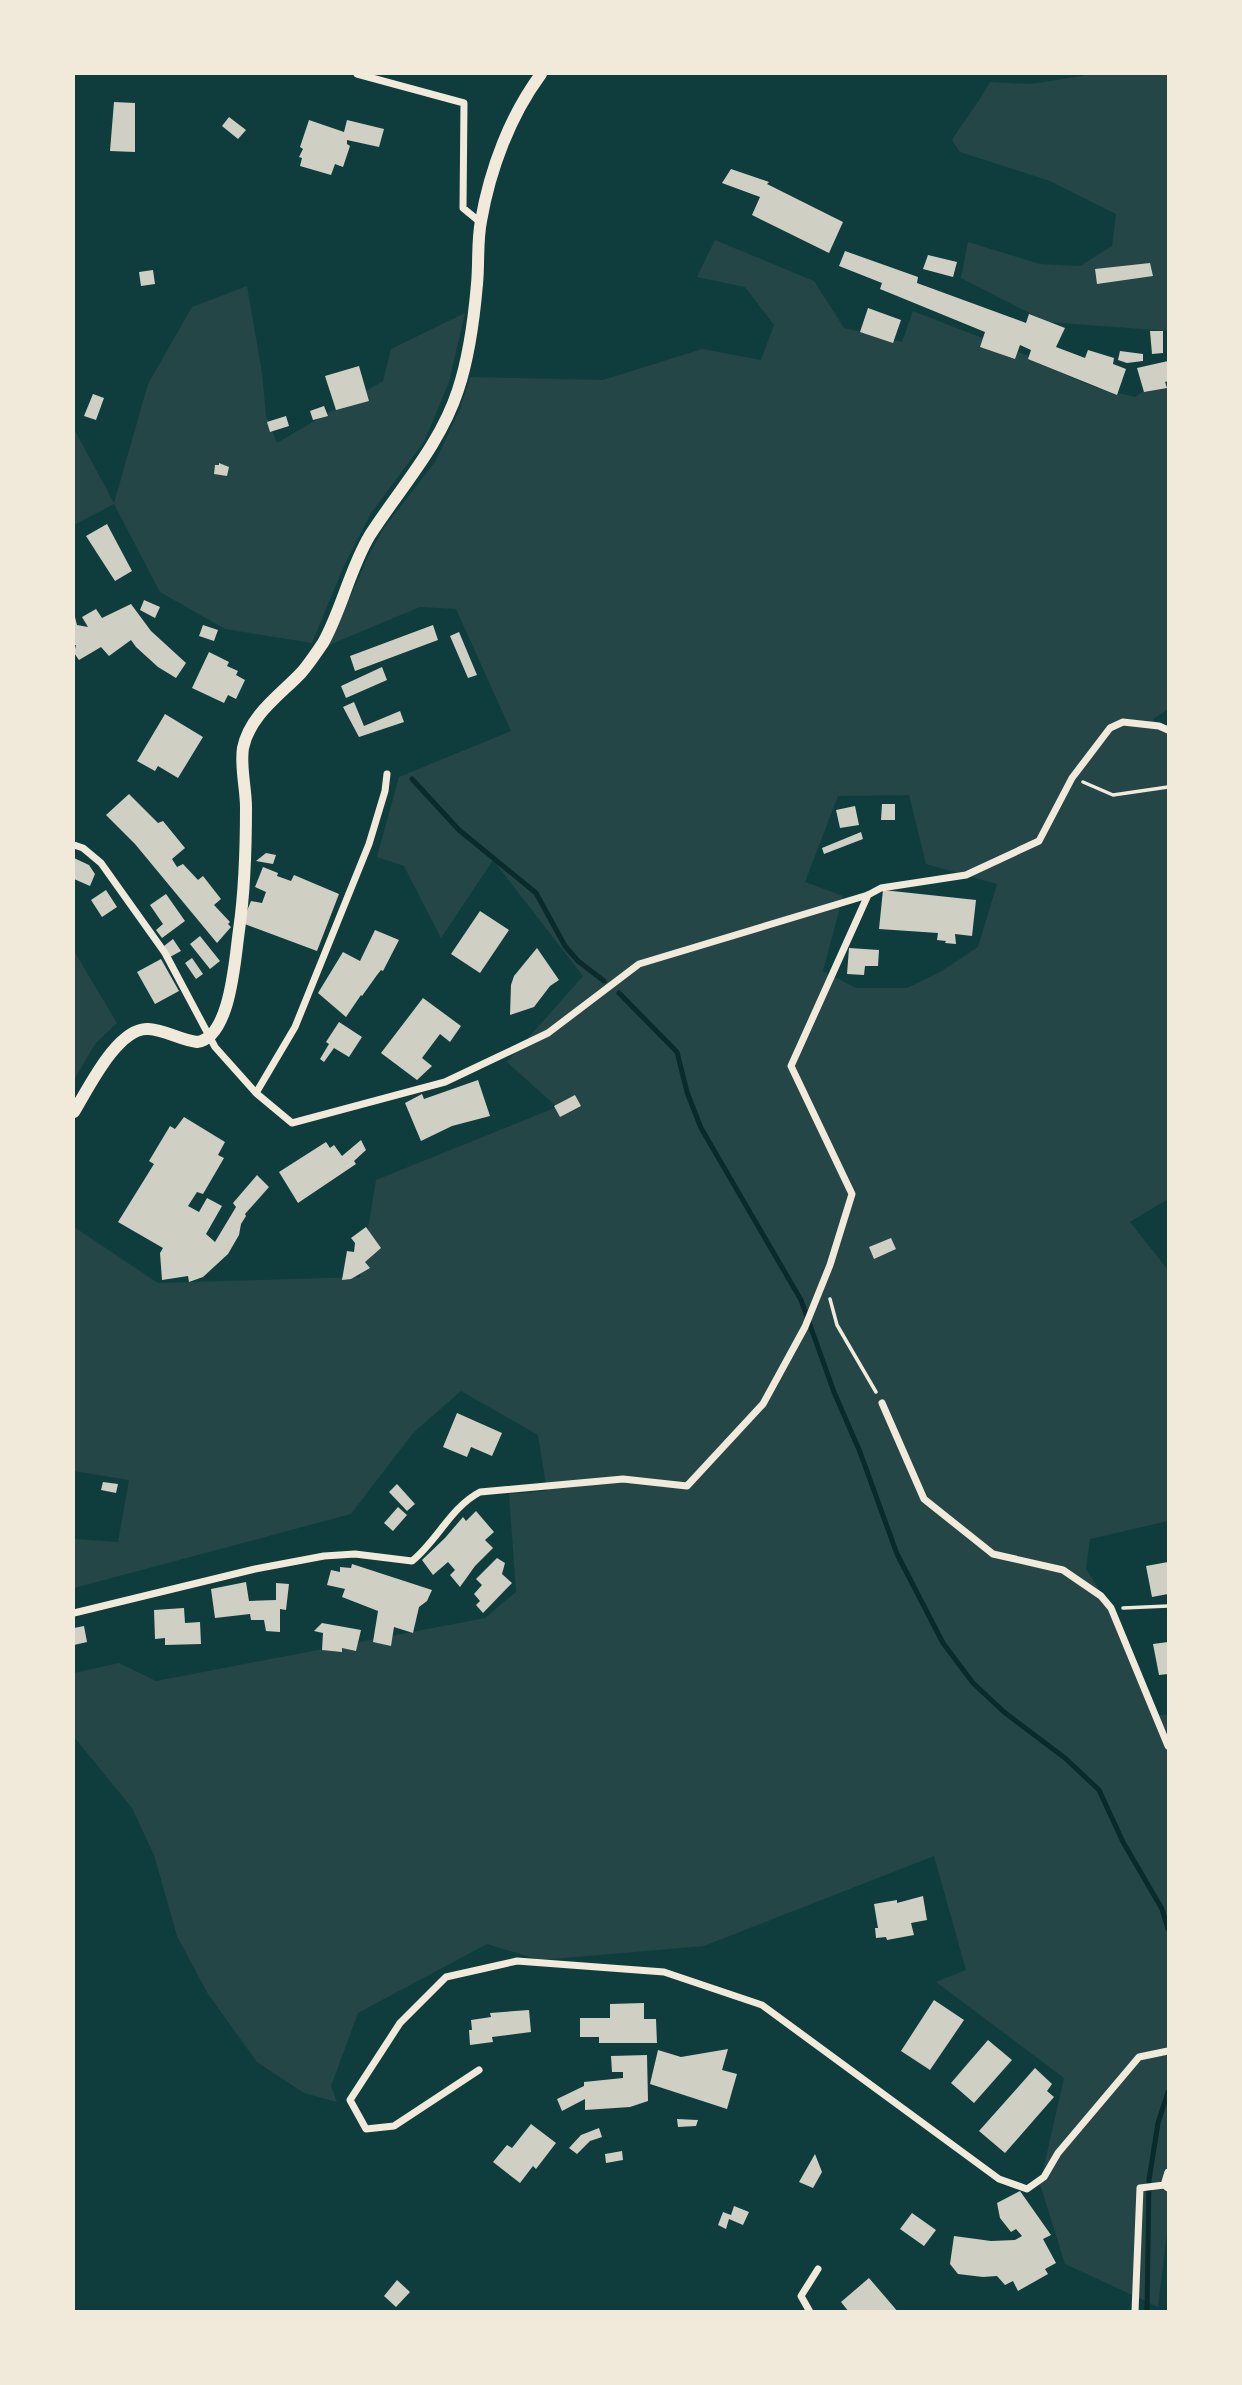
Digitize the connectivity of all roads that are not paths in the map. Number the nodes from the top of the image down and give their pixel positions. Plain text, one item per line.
1 (357, 74) edge
2 (541, 74) edge
3 (480, 222) junction
4 (1168, 730) edge
5 (387, 774) dead end
6 (74, 845) edge
7 (868, 895) junction
8 (211, 1037) junction
9 (256, 1093) junction
10 (74, 1112) edge
11 (882, 1403) road end
12 (74, 1613) edge
13 (1168, 1746) edge
14 (1167, 2050) edge
15 (479, 2070) dead end
16 (1168, 2172) edge
17 (1166, 2186) edge
18 (818, 2269) dead end
19 (810, 2312) edge
20 (1135, 2312) edge

1 - 3 street
2 - 3 street
3 - 8 street
4 - 7 street
5 - 9 street
6 - 8 street
7 - 9 street
7 - 12 street
8 - 9 street
8 - 10 street
11 - 13 street
14 - 15 street
16 - 17 street
17 - 20 street
18 - 19 street

